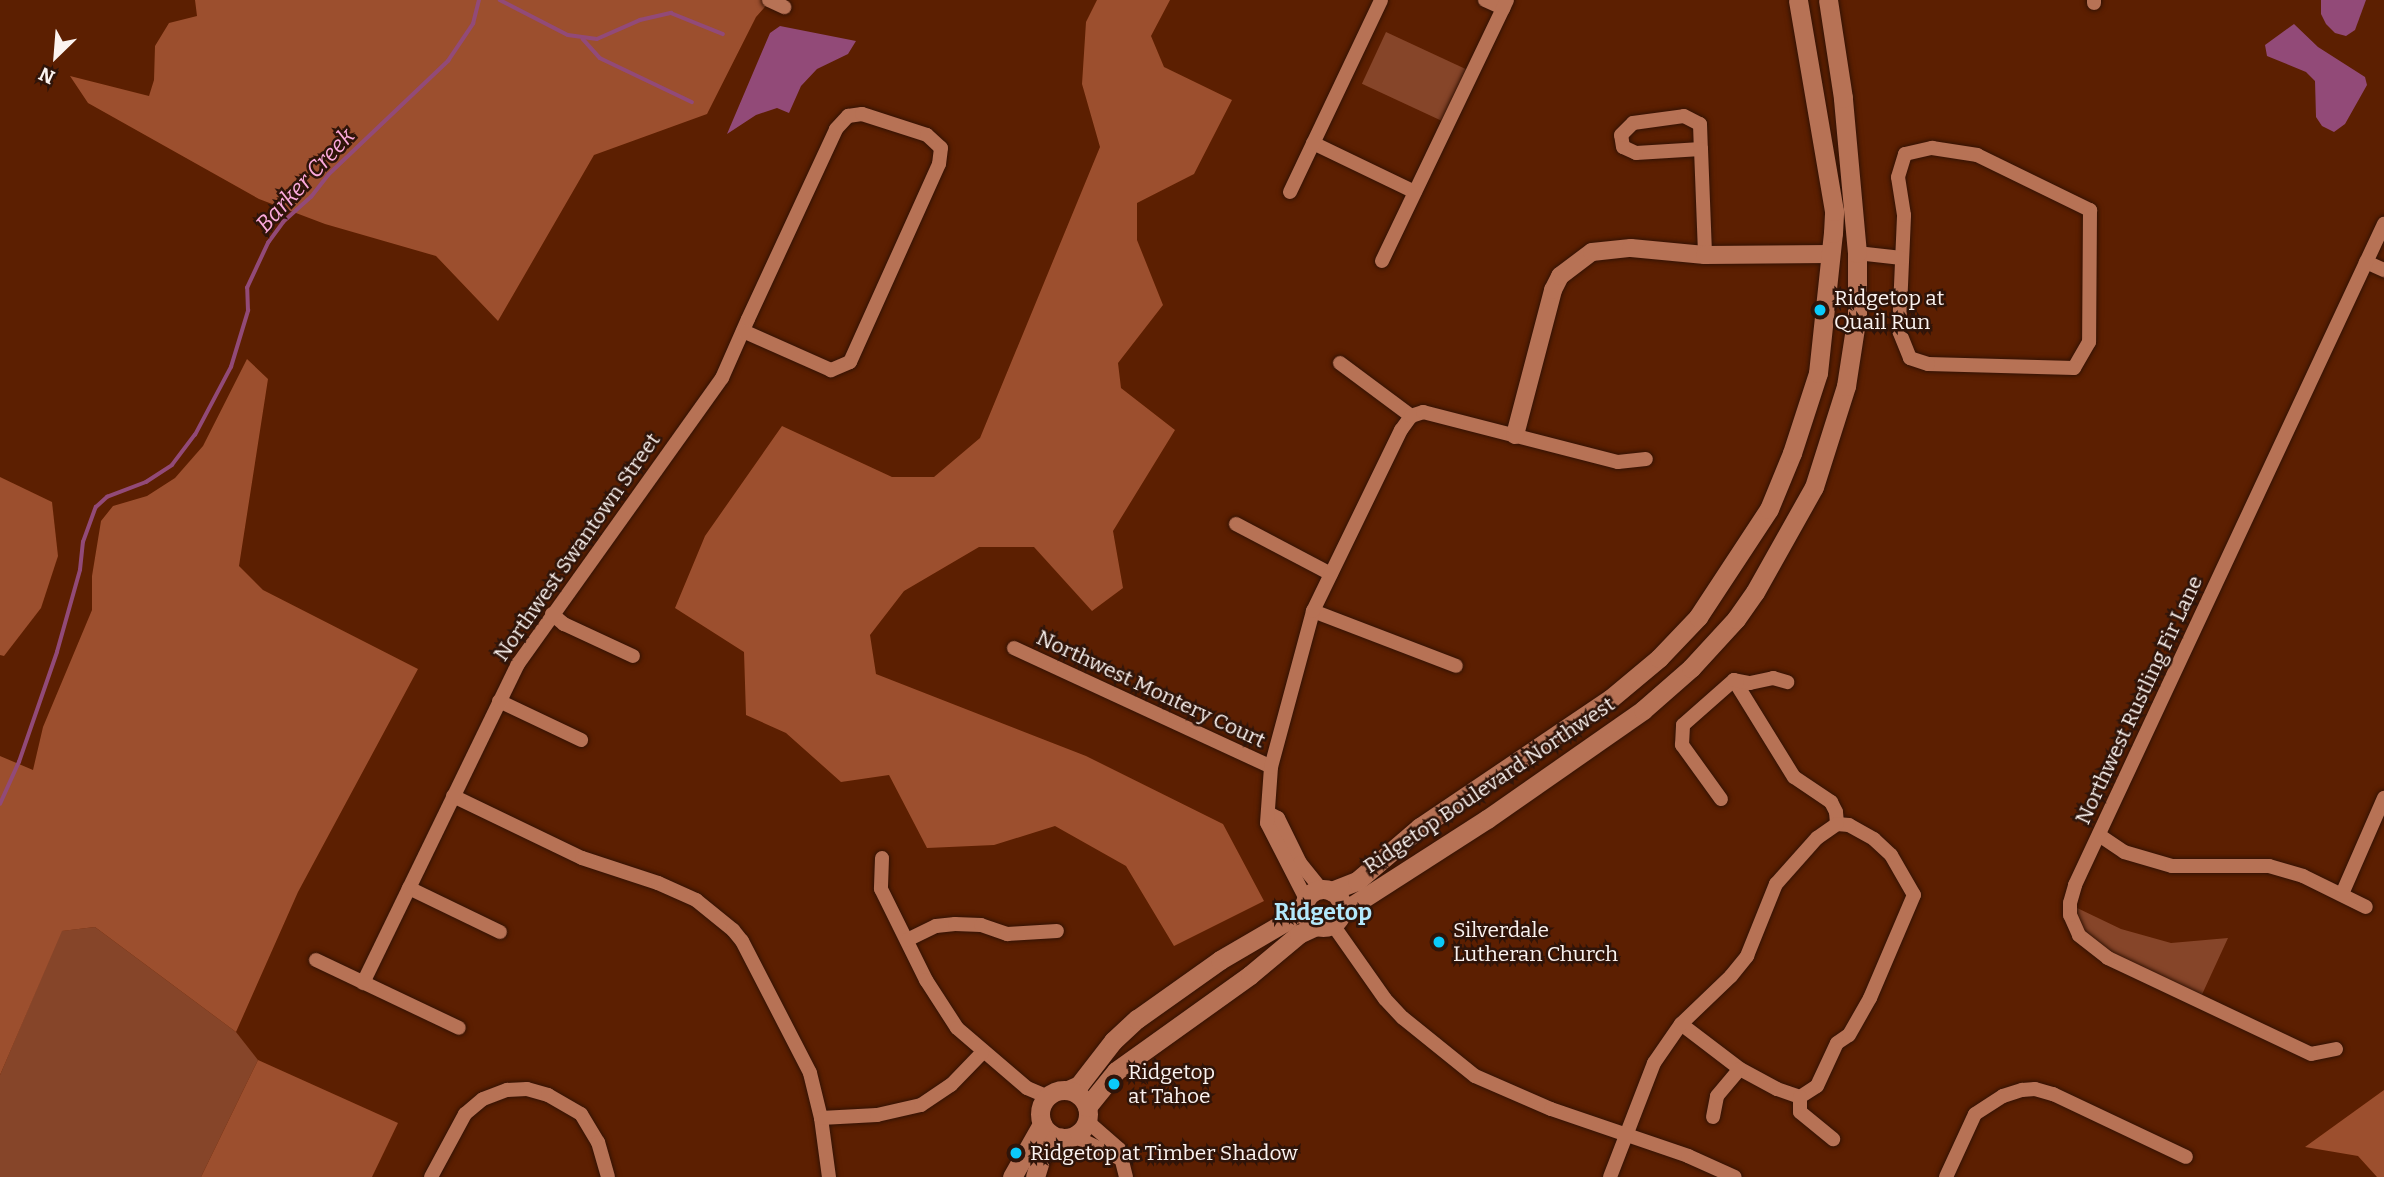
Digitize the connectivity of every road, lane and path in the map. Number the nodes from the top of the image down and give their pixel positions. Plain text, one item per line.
1 (769, 0) edge
2 (1381, 0) edge
3 (1485, 0) edge
4 (1798, 0) edge
5 (1828, 0) edge
6 (1505, 4) edge
7 (784, 7) dead end
8 (1313, 143) junction
9 (1701, 149) junction
10 (1290, 192) dead end
11 (1415, 192) junction
12 (2384, 224) edge
13 (1857, 253) junction
14 (1829, 254) junction
15 (1705, 255) junction
16 (1902, 258) junction
17 (1382, 261) dead end
18 (2366, 261) junction
19 (2384, 270) edge
20 (743, 331) junction
21 (1339, 363) dead end
22 (1411, 416) junction
23 (1516, 435) junction
24 (1646, 459) dead end
25 (1236, 524) dead end
26 (1331, 574) junction
27 (1313, 611) junction
28 (552, 614) junction
29 (1014, 648) dead end
30 (633, 656) dead end
31 (1457, 666) dead end
32 (1734, 680) junction
33 (1787, 682) dead end
34 (499, 701) junction
35 (581, 740) dead end
36 (1271, 767) junction
37 (453, 796) junction
38 (2384, 798) edge
39 (1721, 799) dead end
40 (1837, 824) junction
41 (2099, 835) junction
42 (882, 858) dead end
43 (409, 888) junction
44 (2342, 894) junction
45 (1315, 896) junction
46 (2366, 907) dead end
47 (1330, 921) junction
48 (1057, 931) dead end
49 (500, 932) dead end
50 (907, 940) junction
51 (316, 960) dead end
52 (363, 983) junction
53 (1681, 1024) junction
54 (459, 1028) dead end
55 (2336, 1049) dead end
56 (982, 1053) junction
57 (1740, 1069) junction
58 (1068, 1090) junction
59 (1800, 1097) junction
60 (1041, 1106) junction
61 (1713, 1117) dead end
62 (821, 1118) junction
63 (1077, 1126) junction
64 (1627, 1136) junction
65 (1833, 1139) dead end
66 (2186, 1157) dead end
67 (431, 1177) edge
68 (608, 1177) edge
69 (829, 1177) edge
70 (1012, 1177) edge
71 (1035, 1177) edge
72 (1126, 1177) edge
73 (1610, 1177) edge
74 (1735, 1177) edge
75 (1945, 1177) edge

1 - 7 street
2 - 8 street
3 - 6 street
4 - 14 main road, Ridgetop Boulevard Northwest
5 - 13 main road, Ridgetop Boulevard Northwest
6 - 11 street
8 - 10 street
8 - 11 street
9 - 9 street
9 - 15 street
11 - 17 street
12 - 18 street, Northwest Rustling Fir Lane
13 - 14 main road
13 - 16 street
13 - 47 main road, Ridgetop Boulevard Northwest
14 - 15 street
14 - 45 main road, Ridgetop Boulevard Northwest
15 - 23 street
16 - 16 street
18 - 19 street
18 - 41 street, Northwest Rustling Fir Lane
20 - 20 street, Northwest Swantown Street
20 - 28 street, Northwest Swantown Street
21 - 22 street
22 - 23 street
22 - 26 street
23 - 24 street
25 - 26 street
26 - 27 street
27 - 31 street
27 - 36 street
28 - 30 street
28 - 34 street, Northwest Swantown Street
29 - 36 street, Northwest Montery Court
32 - 33 street
32 - 39 street
32 - 40 street
34 - 35 street
34 - 37 street, Northwest Swantown Street
36 - 45 street
37 - 43 street, Northwest Swantown Street
37 - 62 street
38 - 44 street
40 - 53 street
40 - 59 street
41 - 44 street
41 - 55 street, Northwest Rustling Fir Lane
42 - 50 street
43 - 49 street
43 - 52 street, Northwest Swantown Street
44 - 46 street
45 - 47 main road
45 - 47 main road
45 - 58 main road, Ridgetop Boulevard Northwest
47 - 63 main road, Ridgetop Boulevard Northwest
47 - 64 street
48 - 50 street
50 - 56 street
51 - 52 street
52 - 54 street
53 - 57 street
53 - 64 street
56 - 60 street
56 - 62 street
57 - 59 street
57 - 61 street
58 - 60 main road
58 - 63 main road
59 - 65 street
60 - 63 main road
60 - 70 main road
62 - 69 street
63 - 71 main road, Ridgetop Boulevard Northwest
63 - 72 street
64 - 73 street
64 - 74 street
66 - 75 street
67 - 68 street

